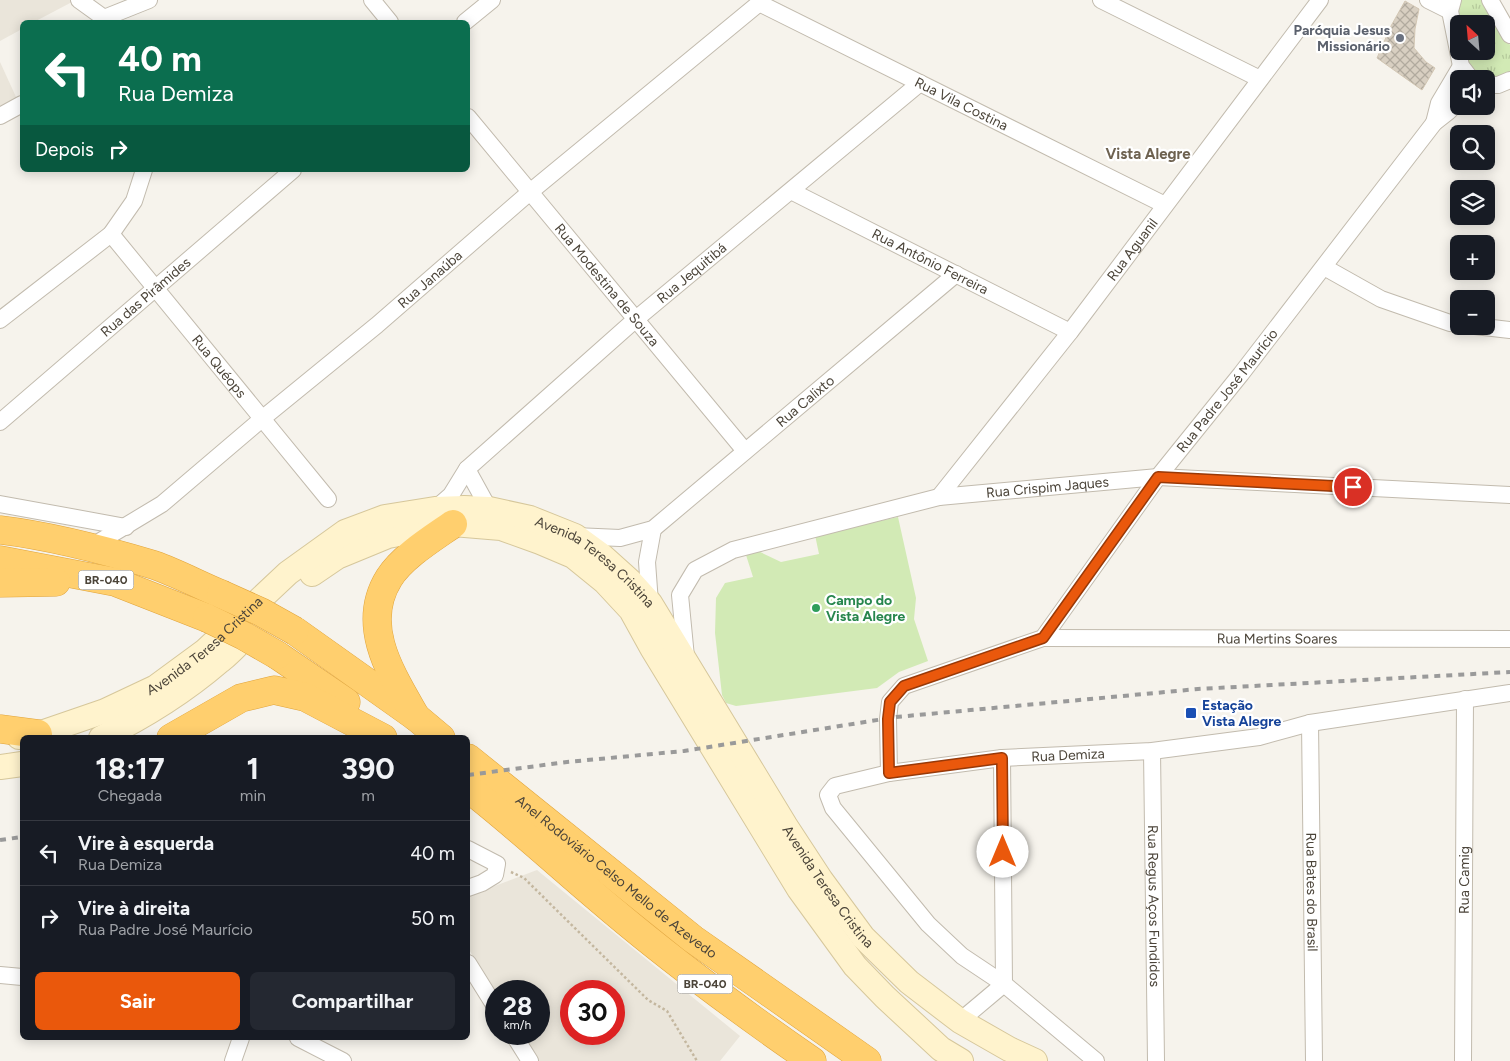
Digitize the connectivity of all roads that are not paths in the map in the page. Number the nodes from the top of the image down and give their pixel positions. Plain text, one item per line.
1 (79, 0) edge
2 (149, 0) edge
3 (372, 0) edge
4 (492, 0) edge
5 (1101, 0) edge
6 (1320, 0) edge
7 (1428, 0) edge
8 (1490, 0) edge
9 (761, 2) edge
10 (1452, 5) edge
11 (105, 20) edge
12 (388, 20) edge
13 (467, 20) edge
14 (1510, 33) edge
15 (1461, 66) junction
16 (1464, 70) edge
17 (1260, 79) junction
18 (1509, 81) edge
19 (920, 84) junction
20 (1495, 85) edge
21 (20, 105) edge
22 (1450, 110) edge
23 (0, 116) edge
24 (470, 119) edge
25 (1434, 123) junction
26 (143, 172) edge
27 (291, 172) edge
28 (791, 191) junction
29 (530, 192) junction
30 (1165, 205) junction
31 (111, 234) junction
32 (1324, 267) junction
33 (956, 274) junction
34 (155, 288) junction
35 (636, 319) junction
36 (0, 320) edge
37 (1450, 323) edge
38 (1495, 328) edge
39 (1510, 330) edge
40 (1070, 332) junction
41 (263, 418) junction
42 (0, 422) edge
43 (746, 451) junction
44 (467, 469) junction
45 (1158, 477) junction
46 (1510, 495) edge
47 (939, 497) junction
48 (328, 499) dead end
49 (0, 504) edge
50 (489, 509) junction
51 (444, 517) junction
52 (126, 526) junction
53 (653, 529) junction
54 (0, 530) edge
55 (575, 536) junction
56 (89, 548) junction
57 (0, 560) edge
58 (116, 582) junction
59 (0, 583) edge
60 (650, 603) junction
61 (1043, 638) junction
62 (1510, 639) edge
63 (687, 664) junction
64 (1510, 693) edge
65 (1466, 699) junction
66 (416, 717) junction
67 (1310, 723) junction
68 (0, 729) edge
69 (38, 734) junction
70 (32, 735) edge
71 (107, 735) edge
72 (176, 735) edge
73 (377, 735) edge
74 (393, 735) edge
75 (438, 735) edge
76 (20, 737) edge
77 (0, 740) edge
78 (1152, 751) junction
79 (1002, 758) junction
80 (470, 760) edge
81 (20, 764) edge
82 (0, 767) edge
83 (889, 773) junction
84 (470, 790) edge
85 (470, 850) edge
86 (470, 887) edge
87 (470, 966) edge
88 (0, 976) edge
89 (20, 977) edge
90 (1004, 984) junction
91 (485, 990) edge
92 (960, 1021) junction
93 (240, 1040) edge
94 (302, 1040) edge
95 (519, 1045) edge
96 (233, 1061) edge
97 (343, 1061) edge
98 (530, 1061) edge
99 (812, 1061) edge
100 (867, 1061) edge
101 (961, 1061) edge
102 (1035, 1061) edge
103 (1096, 1061) edge
104 (1156, 1061) edge
105 (1314, 1061) edge
106 (1463, 1061) edge

1 - 11 street
2 - 11 street
3 - 12 street
4 - 13 street
5 - 17 street
6 - 17 street, Rua Aguanil
7 - 10 street
8 - 14 street
9 - 19 street, Rua Vila Costina
9 - 29 street, Rua Janaúba
10 - 15 street
15 - 16 street
15 - 25 street, Rua Padre José Maurício
17 - 30 street, Rua Aguanil
18 - 20 street
19 - 28 street, Rua Jequitibá
19 - 30 street, Rua Vila Costina
21 - 23 street
22 - 25 street, Rua Padre José Maurício
24 - 29 street, Rua Modestina de Souza
25 - 32 street, Rua Padre José Maurício
26 - 31 street
27 - 34 street, Rua das Pirâmides
28 - 33 street, Rua Antônio Ferreira
28 - 35 street, Rua Jequitibá
29 - 35 street, Rua Modestina de Souza
29 - 41 street, Rua Janaúba
30 - 40 street, Rua Aguanil
31 - 34 street, Rua Quéops
31 - 36 street
32 - 37 street
32 - 45 street, Rua Padre José Maurício
33 - 40 street, Rua Antônio Ferreira
33 - 43 street, Rua Calixto
34 - 41 street, Rua Quéops
34 - 42 street, Rua das Pirâmides
35 - 43 street, Rua Modestina de Souza
35 - 44 street, Rua Jequitibá
38 - 39 street
40 - 47 street, Rua Aguanil
41 - 48 street, Rua Quéops
41 - 52 street, Rua Janaúba
43 - 53 street, Rua Calixto
44 - 50 street
44 - 51 street, Rua Jequitibá
45 - 46 street, Rua Crispim Jaques
45 - 47 street, Rua Crispim Jaques
45 - 61 street, Rua Padre José Maurício
47 - 63 street, Rua Crispim Jaques
49 - 52 street
50 - 51 main road, Avenida Teresa Cristina
50 - 55 main road, Avenida Teresa Cristina
51 - 66 highway
51 - 69 main road, Avenida Teresa Cristina
51 - 71 main road, Avenida Teresa Cristina
51 - 101 main road, Avenida Teresa Cristina
52 - 56 street, Rua Janaúba
53 - 55 street, Rua Calixto
53 - 60 street
54 - 56 highway, BR-040
55 - 60 main road, Avenida Teresa Cristina
56 - 66 highway, BR-040, bridge
57 - 58 highway, BR-040
58 - 59 highway
58 - 74 highway, BR-040, bridge
60 - 63 main road, Avenida Teresa Cristina
61 - 62 street, Rua Mertins Soares
61 - 83 street
63 - 92 main road, Avenida Teresa Cristina
64 - 65 street, Rua Demiza
65 - 67 street, Rua Demiza
65 - 106 street, Rua Camig
66 - 75 highway, BR-040
67 - 78 street, Rua Demiza
67 - 105 street, Rua Bates do Brasil
68 - 69 highway
69 - 70 main road, Avenida Teresa Cristina
72 - 73 highway
76 - 77 main road, Avenida Teresa Cristina
78 - 79 street, Rua Demiza
78 - 104 street, Rua Regus Aços Fundidos
79 - 83 street, Rua Demiza
79 - 90 street
80 - 100 highway, Anel Rodoviário Celso Mello de Azevedo / BR-040
81 - 82 main road
83 - 90 street, Rua Demiza
84 - 99 highway, Anel Rodoviário Celso Mello de Azevedo / BR-040
85 - 86 street
87 - 91 street
88 - 89 street
90 - 92 street
90 - 103 street, Rua Demiza
92 - 102 main road, Avenida Teresa Cristina
93 - 96 street
94 - 97 street
95 - 98 street

